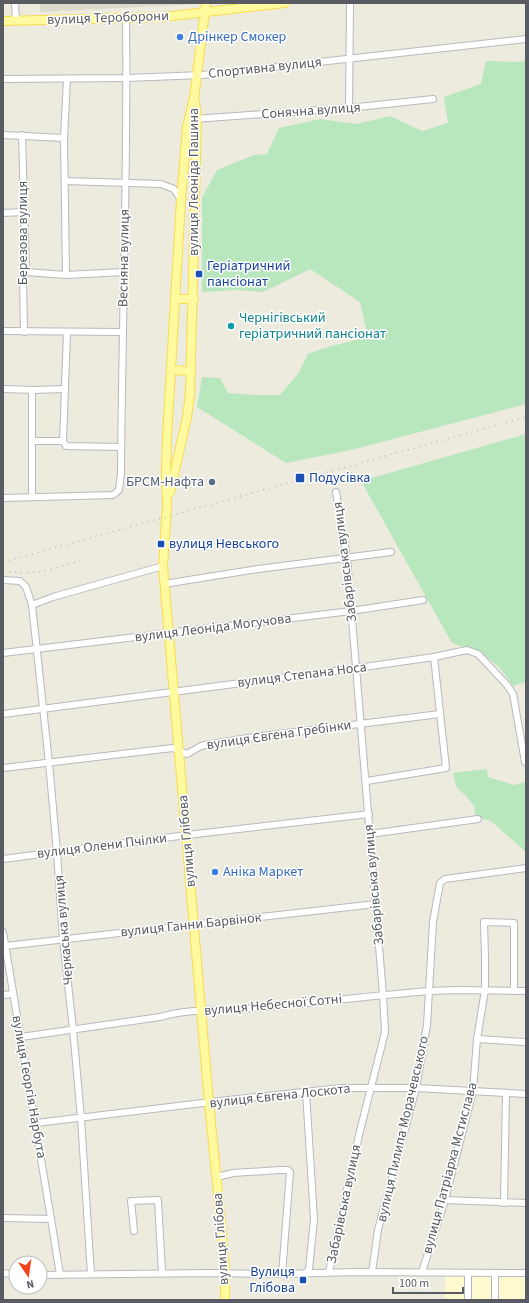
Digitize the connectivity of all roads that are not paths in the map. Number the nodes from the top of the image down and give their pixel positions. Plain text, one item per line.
1 (16, 3) edge
2 (206, 3) edge
3 (285, 3) edge
4 (350, 3) edge
5 (205, 12) junction
6 (126, 18) junction
7 (16, 20) junction
8 (3, 21) edge
9 (526, 39) edge
10 (350, 58) junction
11 (196, 75) junction
12 (127, 78) junction
13 (67, 79) junction
14 (3, 80) edge
15 (194, 98) junction
16 (433, 99) dead end
17 (349, 108) junction
18 (197, 119) junction
19 (188, 120) junction
20 (3, 135) edge
21 (22, 135) junction
22 (64, 138) junction
23 (65, 180) junction
24 (126, 182) junction
25 (181, 200) junction
26 (24, 212) junction
27 (3, 213) edge
28 (26, 272) junction
29 (124, 272) junction
30 (66, 275) junction
31 (175, 299) junction
32 (194, 299) junction
33 (3, 331) edge
34 (24, 332) junction
35 (67, 332) junction
36 (122, 332) junction
37 (172, 370) junction
38 (191, 371) junction
39 (3, 389) edge
40 (65, 389) junction
41 (35, 390) junction
42 (33, 441) junction
43 (63, 441) junction
44 (121, 447) junction
45 (336, 492) dead end
46 (32, 497) junction
47 (3, 498) edge
48 (167, 505) junction
49 (391, 552) dead end
50 (347, 558) junction
51 (163, 566) junction
52 (3, 580) edge
53 (164, 584) junction
54 (423, 600) dead end
55 (32, 605) junction
56 (351, 611) junction
57 (169, 634) junction
58 (37, 648) junction
59 (3, 653) edge
60 (434, 657) junction
61 (357, 668) junction
62 (174, 691) junction
63 (44, 709) junction
64 (3, 714) edge
65 (440, 714) junction
66 (362, 724) junction
67 (180, 751) junction
68 (525, 762) dead end
69 (49, 763) junction
70 (3, 768) edge
71 (366, 781) junction
72 (369, 814) junction
73 (478, 819) dead end
74 (370, 834) junction
75 (187, 835) junction
76 (57, 852) junction
77 (3, 859) edge
78 (526, 868) edge
79 (376, 904) junction
80 (194, 924) junction
81 (3, 932) edge
82 (63, 939) junction
83 (5, 946) junction
84 (5, 955) edge
85 (484, 990) junction
86 (429, 991) junction
87 (514, 991) junction
88 (526, 991) edge
89 (13, 994) junction
90 (3, 995) edge
91 (384, 995) junction
92 (201, 1010) junction
93 (73, 1029) junction
94 (22, 1037) junction
95 (477, 1039) junction
96 (526, 1042) edge
97 (370, 1088) junction
98 (416, 1088) junction
99 (473, 1091) junction
100 (306, 1092) junction
101 (506, 1093) junction
102 (526, 1094) edge
103 (209, 1103) junction
104 (81, 1118) junction
105 (36, 1124) junction
106 (217, 1177) junction
107 (445, 1200) junction
108 (504, 1203) junction
109 (526, 1204) edge
110 (3, 1218) edge
111 (52, 1219) junction
112 (134, 1231) dead end
113 (329, 1272) junction
114 (372, 1272) junction
115 (422, 1272) junction
116 (162, 1273) junction
117 (225, 1273) junction
118 (306, 1273) junction
119 (468, 1273) junction
120 (495, 1273) junction
121 (526, 1273) edge
122 (91, 1274) junction
123 (282, 1274) junction
124 (48, 1275) edge
125 (60, 1275) junction
126 (225, 1300) edge
127 (468, 1300) edge
128 (495, 1300) edge

1 - 7 street
2 - 5 main road
3 - 5 main road, вулиця Тероборони
4 - 10 street
5 - 6 main road, вулиця Тероборони
5 - 11 main road
6 - 7 main road, вулиця Тероборони
6 - 12 street, Весняна вулиця
7 - 8 main road, вулиця Тероборони
9 - 10 street, Спортивна вулиця
10 - 11 street, Спортивна вулиця
10 - 17 street
11 - 12 street, Спортивна вулиця
11 - 15 main road
12 - 13 street, Спортивна вулиця
12 - 24 street, Весняна вулиця
13 - 14 street, Спортивна вулиця
13 - 22 street
15 - 18 main road, вулиця Леоніда Пашина
15 - 19 main road, вулиця Леоніда Пашина
16 - 17 street, Сонячна вулиця
17 - 18 street, Сонячна вулиця
18 - 19 street, Сонячна вулиця
18 - 32 main road, вулиця Леоніда Пашина
19 - 25 main road, вулиця Леоніда Пашина
20 - 21 street
21 - 22 street
21 - 26 street, Березова вулиця
22 - 23 street
23 - 24 street
23 - 30 street
24 - 25 street
24 - 29 street, Весняна вулиця
25 - 31 main road, вулиця Леоніда Пашина
26 - 27 street
26 - 28 street, Березова вулиця
28 - 30 street
28 - 34 street, Березова вулиця
29 - 30 street
29 - 36 street, Весняна вулиця
31 - 32 main road
31 - 37 main road, вулиця Леоніда Пашина
32 - 38 main road, вулиця Леоніда Пашина
33 - 34 street
34 - 35 street
35 - 36 street
35 - 40 street
36 - 44 street, Весняна вулиця
37 - 38 main road
37 - 48 main road, вулиця Леоніда Пашина
38 - 48 main road, вулиця Леоніда Пашина
39 - 41 street
40 - 41 street
40 - 43 street
41 - 42 street
42 - 43 street
42 - 46 street
43 - 44 street
44 - 46 street, Весняна вулиця
45 - 50 street, Забарівська вулиця
46 - 47 street
48 - 51 main road, вулиця Глібова
49 - 50 street
50 - 53 street
50 - 56 street, Забарівська вулиця
51 - 53 main road, вулиця Глібова
51 - 55 street
52 - 55 street, Черкаська вулиця
53 - 57 main road, вулиця Глібова
54 - 56 street, вулиця Леоніда Могучова
55 - 58 street, Черкаська вулиця
56 - 57 street, вулиця Леоніда Могучова
56 - 61 street, Забарівська вулиця
57 - 58 street, вулиця Леоніда Могучова
57 - 62 main road, вулиця Глібова
58 - 59 street, вулиця Леоніда Могучова
58 - 63 street, Черкаська вулиця
60 - 61 street, вулиця Степана Носа
60 - 65 street
60 - 68 street, вулиця Степана Носа
61 - 62 street, вулиця Степана Носа
61 - 66 street, Забарівська вулиця
62 - 63 street, вулиця Степана Носа
62 - 67 main road, вулиця Глібова
63 - 64 street, вулиця Степана Носа
63 - 69 street, Черкаська вулиця
65 - 66 street, вулиця Євгена Гребінки
65 - 71 street
66 - 67 street, вулиця Євгена Гребінки
66 - 71 street, Забарівська вулиця
67 - 69 street, вулиця Євгена Гребінки
67 - 75 main road, вулиця Глібова
69 - 70 street, вулиця Євгена Гребінки
69 - 76 street, Черкаська вулиця
71 - 72 street, Забарівська вулиця
72 - 74 street, Забарівська вулиця
72 - 75 street, вулиця Олени Пчілки
73 - 74 street
74 - 79 street, Забарівська вулиця
75 - 76 street, вулиця Олени Пчілки
75 - 80 main road, вулиця Глібова
76 - 77 street, вулиця Олени Пчілки
76 - 82 street, Черкаська вулиця
78 - 86 street, вулиця Пилипа Морачевського
79 - 80 street, вулиця Ганни Барвінок
79 - 91 street, Забарівська вулиця
80 - 82 street, вулиця Ганни Барвінок
80 - 92 main road, вулиця Глібова
81 - 83 street, вулиця Георгія Нарбута
82 - 83 street, вулиця Ганни Барвінок
82 - 93 street, Черкаська вулиця
83 - 84 street, вулиця Георгія Нарбута
84 - 89 street, вулиця Георгія Нарбута
85 - 86 street, вулиця Небесної Сотні
85 - 87 street, вулиця Небесної Сотні
85 - 87 street, вулиця Патріарха Мстислава
85 - 95 street, вулиця Патріарха Мстислава
86 - 91 street, вулиця Небесної Сотні
86 - 98 street, вулиця Пилипа Морачевського
87 - 88 street, вулиця Небесної Сотні
89 - 90 street
89 - 94 street, вулиця Георгія Нарбута
91 - 92 street, вулиця Небесної Сотні
91 - 97 street, Забарівська вулиця
92 - 93 street, вулиця Небесної Сотні
92 - 103 main road, вулиця Глібова
93 - 94 street, вулиця Небесної Сотні
93 - 104 street, Черкаська вулиця
94 - 105 street, вулиця Георгія Нарбута
95 - 96 street
95 - 99 street, вулиця Патріарха Мстислава
97 - 98 street, вулиця Євгена Лоскота
97 - 100 street, вулиця Євгена Лоскота
97 - 113 street, Забарівська вулиця
98 - 99 street, вулиця Євгена Лоскота
98 - 114 street, вулиця Пилипа Морачевського
99 - 101 street, вулиця Євгена Лоскота
99 - 107 street, вулиця Патріарха Мстислава
100 - 103 street, вулиця Євгена Лоскота
100 - 118 street
101 - 102 street, вулиця Євгена Лоскота
101 - 108 street
103 - 104 street, вулиця Євгена Лоскота
103 - 106 main road, вулиця Глібова
104 - 105 street, вулиця Євгена Лоскота
104 - 122 street, Черкаська вулиця
105 - 111 street, вулиця Георгія Нарбута
106 - 117 main road, вулиця Глібова
106 - 123 street, вулиця Глібова
107 - 108 street
107 - 115 street, вулиця Патріарха Мстислава
108 - 109 street
110 - 111 street
111 - 125 street, вулиця Георгія Нарбута
112 - 116 street
113 - 114 street
113 - 118 street
114 - 115 street
115 - 119 street
116 - 117 street
116 - 122 street
117 - 123 street
117 - 126 main road, вулиця Глібова
118 - 123 street
119 - 120 street
119 - 127 street
120 - 121 street
120 - 128 street
122 - 125 street
124 - 125 street

